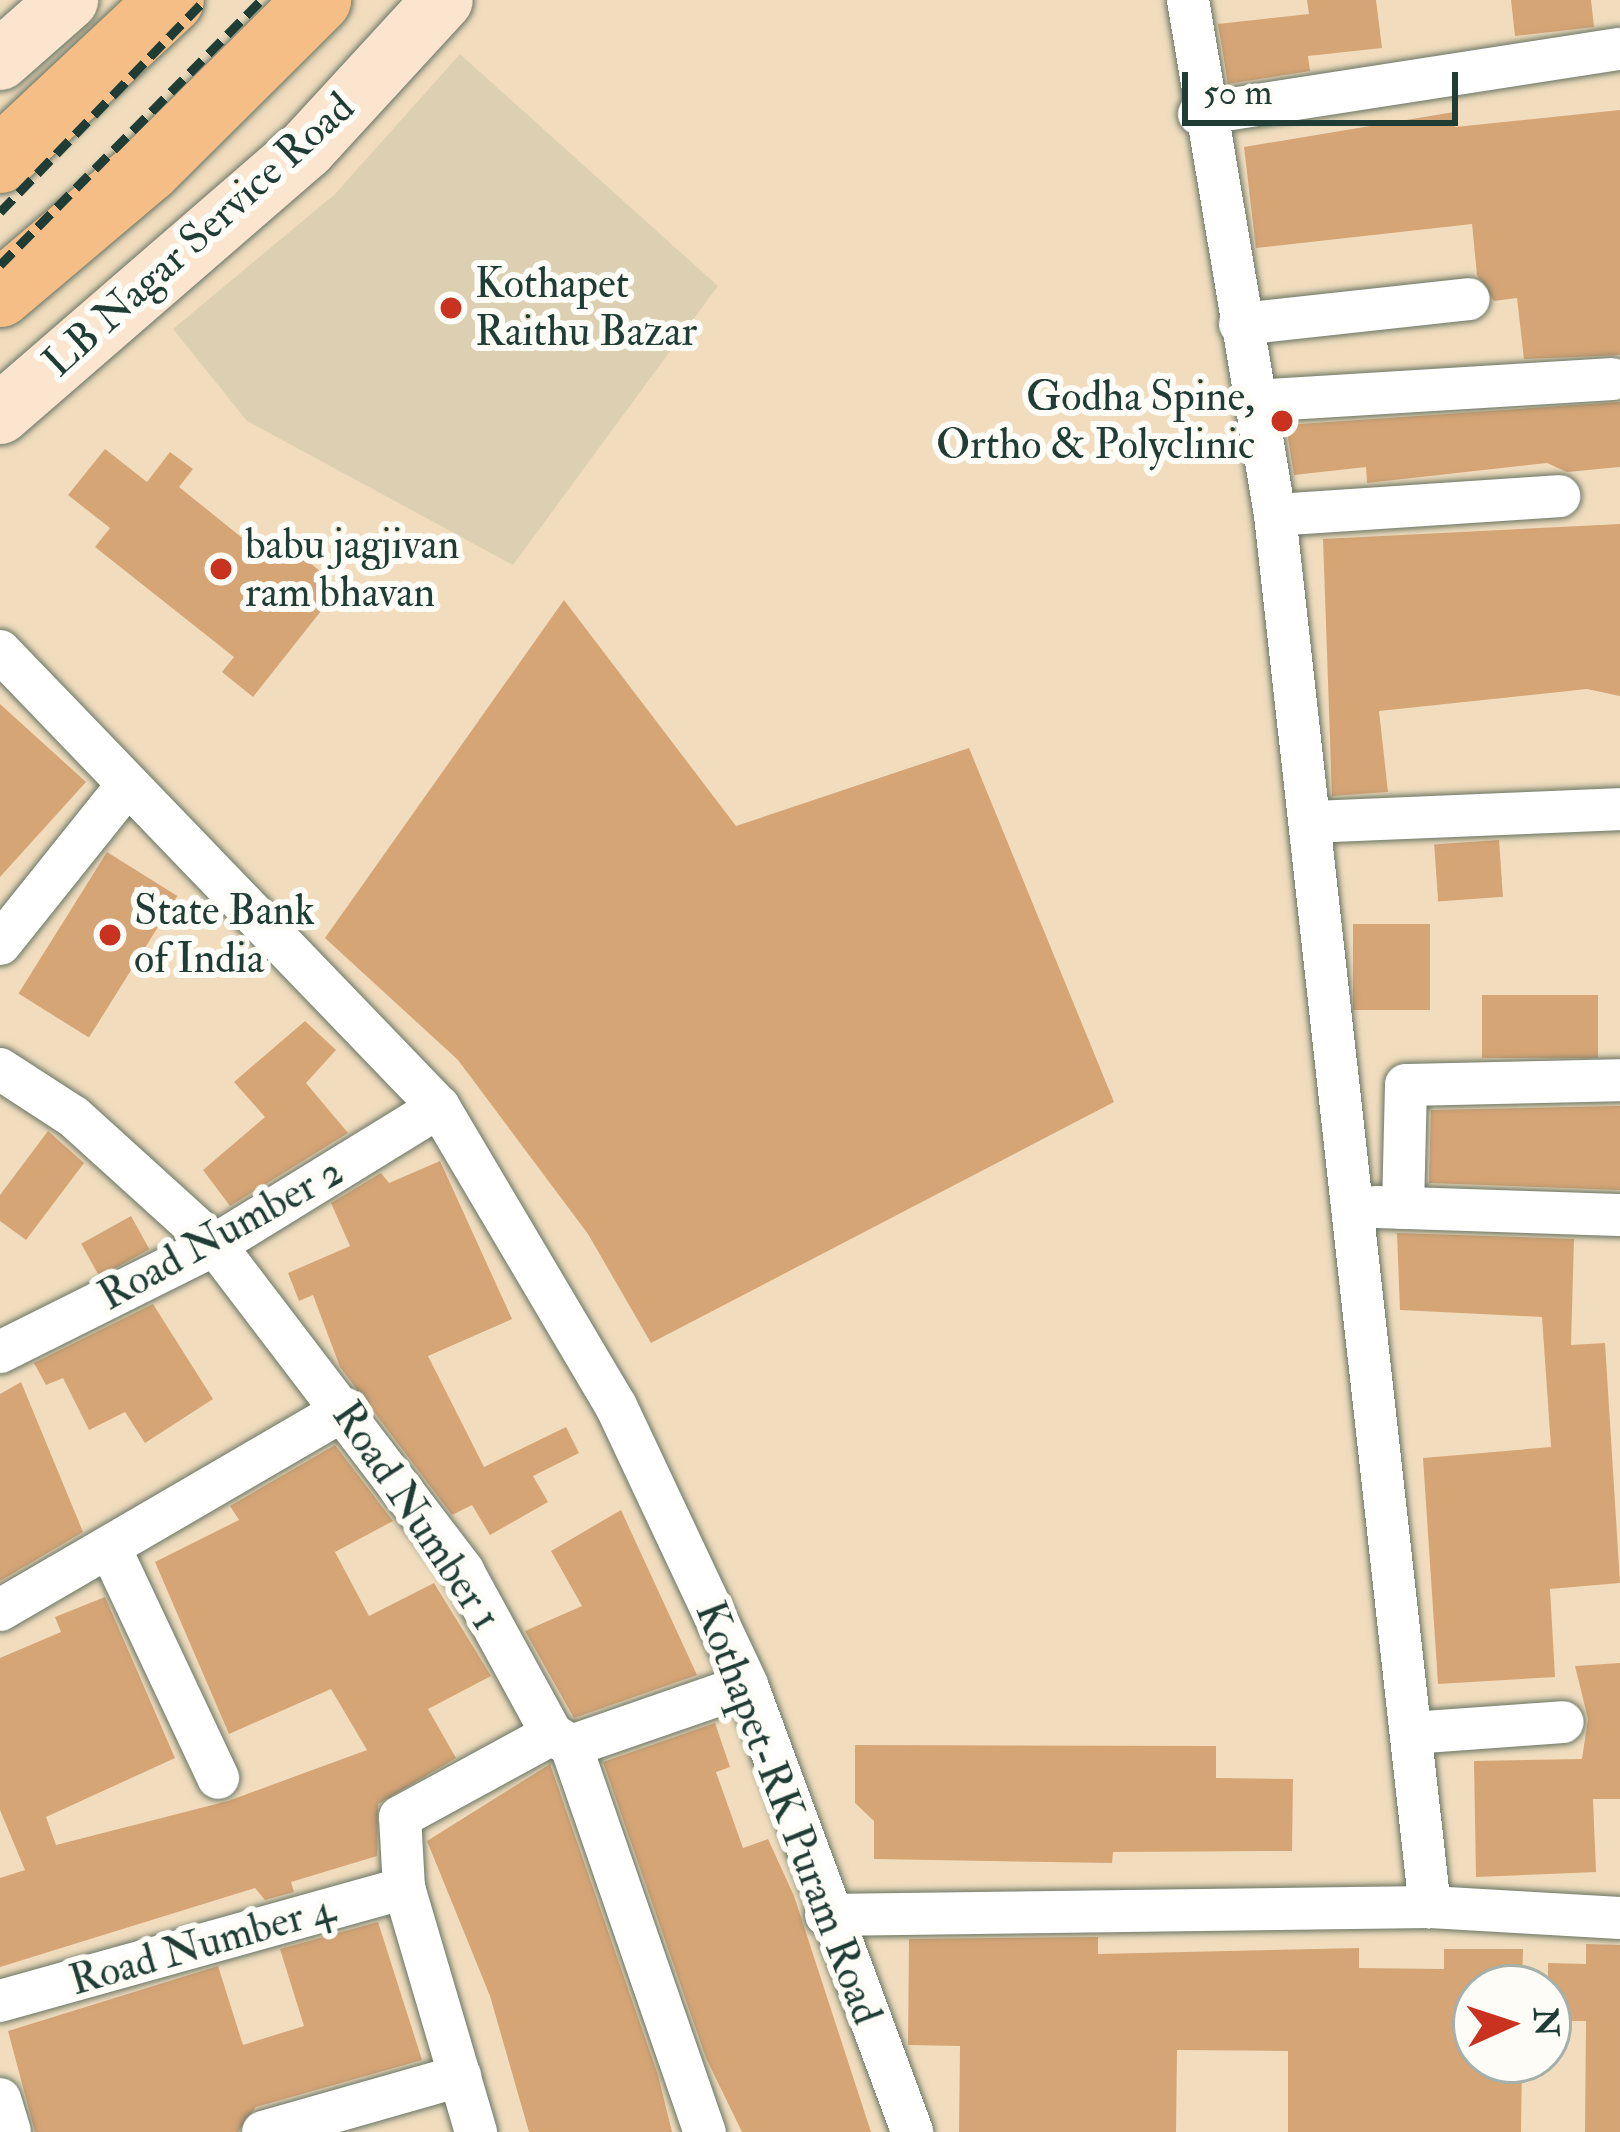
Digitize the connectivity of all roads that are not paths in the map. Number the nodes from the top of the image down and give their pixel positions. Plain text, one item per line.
1 (68, 0) edge
2 (171, 0) edge
3 (318, 0) edge
4 (443, 0) edge
5 (1188, 0) edge
6 (1620, 49) edge
7 (0, 60) edge
8 (1199, 114) junction
9 (0, 160) edge
10 (0, 293) edge
11 (1469, 299) dead end
12 (1240, 324) junction
13 (1612, 379) dead end
14 (1255, 401) junction
15 (0, 414) edge
16 (1559, 496) dead end
17 (1275, 515) junction
18 (0, 652) edge
19 (124, 789) junction
20 (1620, 809) edge
21 (1311, 822) junction
22 (0, 944) edge
23 (0, 1069) edge
24 (1620, 1080) edge
25 (439, 1107) junction
26 (1404, 1157) junction
27 (1350, 1159) junction
28 (1355, 1207) junction
29 (1403, 1208) junction
30 (1620, 1215) edge
31 (215, 1246) junction
32 (0, 1352) edge
33 (346, 1409) junction
34 (110, 1548) junction
35 (0, 1610) edge
36 (747, 1685) junction
37 (1563, 1722) dead end
38 (1412, 1733) junction
39 (561, 1740) junction
40 (218, 1778) dead end
41 (404, 1888) junction
42 (1430, 1907) junction
43 (826, 1916) junction
44 (1620, 1918) edge
45 (0, 2001) edge
46 (460, 2076) junction
47 (0, 2099) edge
48 (10, 2132) edge
49 (263, 2132) edge
50 (476, 2132) edge
51 (705, 2132) edge
52 (912, 2132) edge

1 - 7 street
2 - 9 highway
3 - 10 highway
4 - 15 street, LB Nagar Service Road
5 - 8 street
6 - 8 street
8 - 12 street
11 - 12 street
12 - 14 street
13 - 14 street
14 - 17 street
16 - 17 street
17 - 21 street
18 - 19 street, Kothapet-RK Puram Road
19 - 22 street
19 - 25 street, Kothapet-RK Puram Road
20 - 21 street
21 - 27 street
23 - 31 street, Road Number 1
24 - 26 street
25 - 31 street, Road Number 2
25 - 36 street, Kothapet-RK Puram Road
26 - 27 street
26 - 29 street
27 - 28 street
28 - 29 street
28 - 38 street
29 - 30 street
31 - 32 street, Road Number 2
31 - 33 street, Road Number 1
33 - 34 street
33 - 39 street, Road Number 1
34 - 35 street
34 - 40 street
36 - 39 street
36 - 43 street, Kothapet-RK Puram Road
37 - 38 street
38 - 42 street
39 - 41 street
39 - 51 street, Road Number 1
41 - 45 street, Road Number 4
41 - 46 street
42 - 43 street
42 - 44 street
43 - 52 street, Kothapet-RK Puram Road
46 - 49 street
46 - 50 street
47 - 48 street

